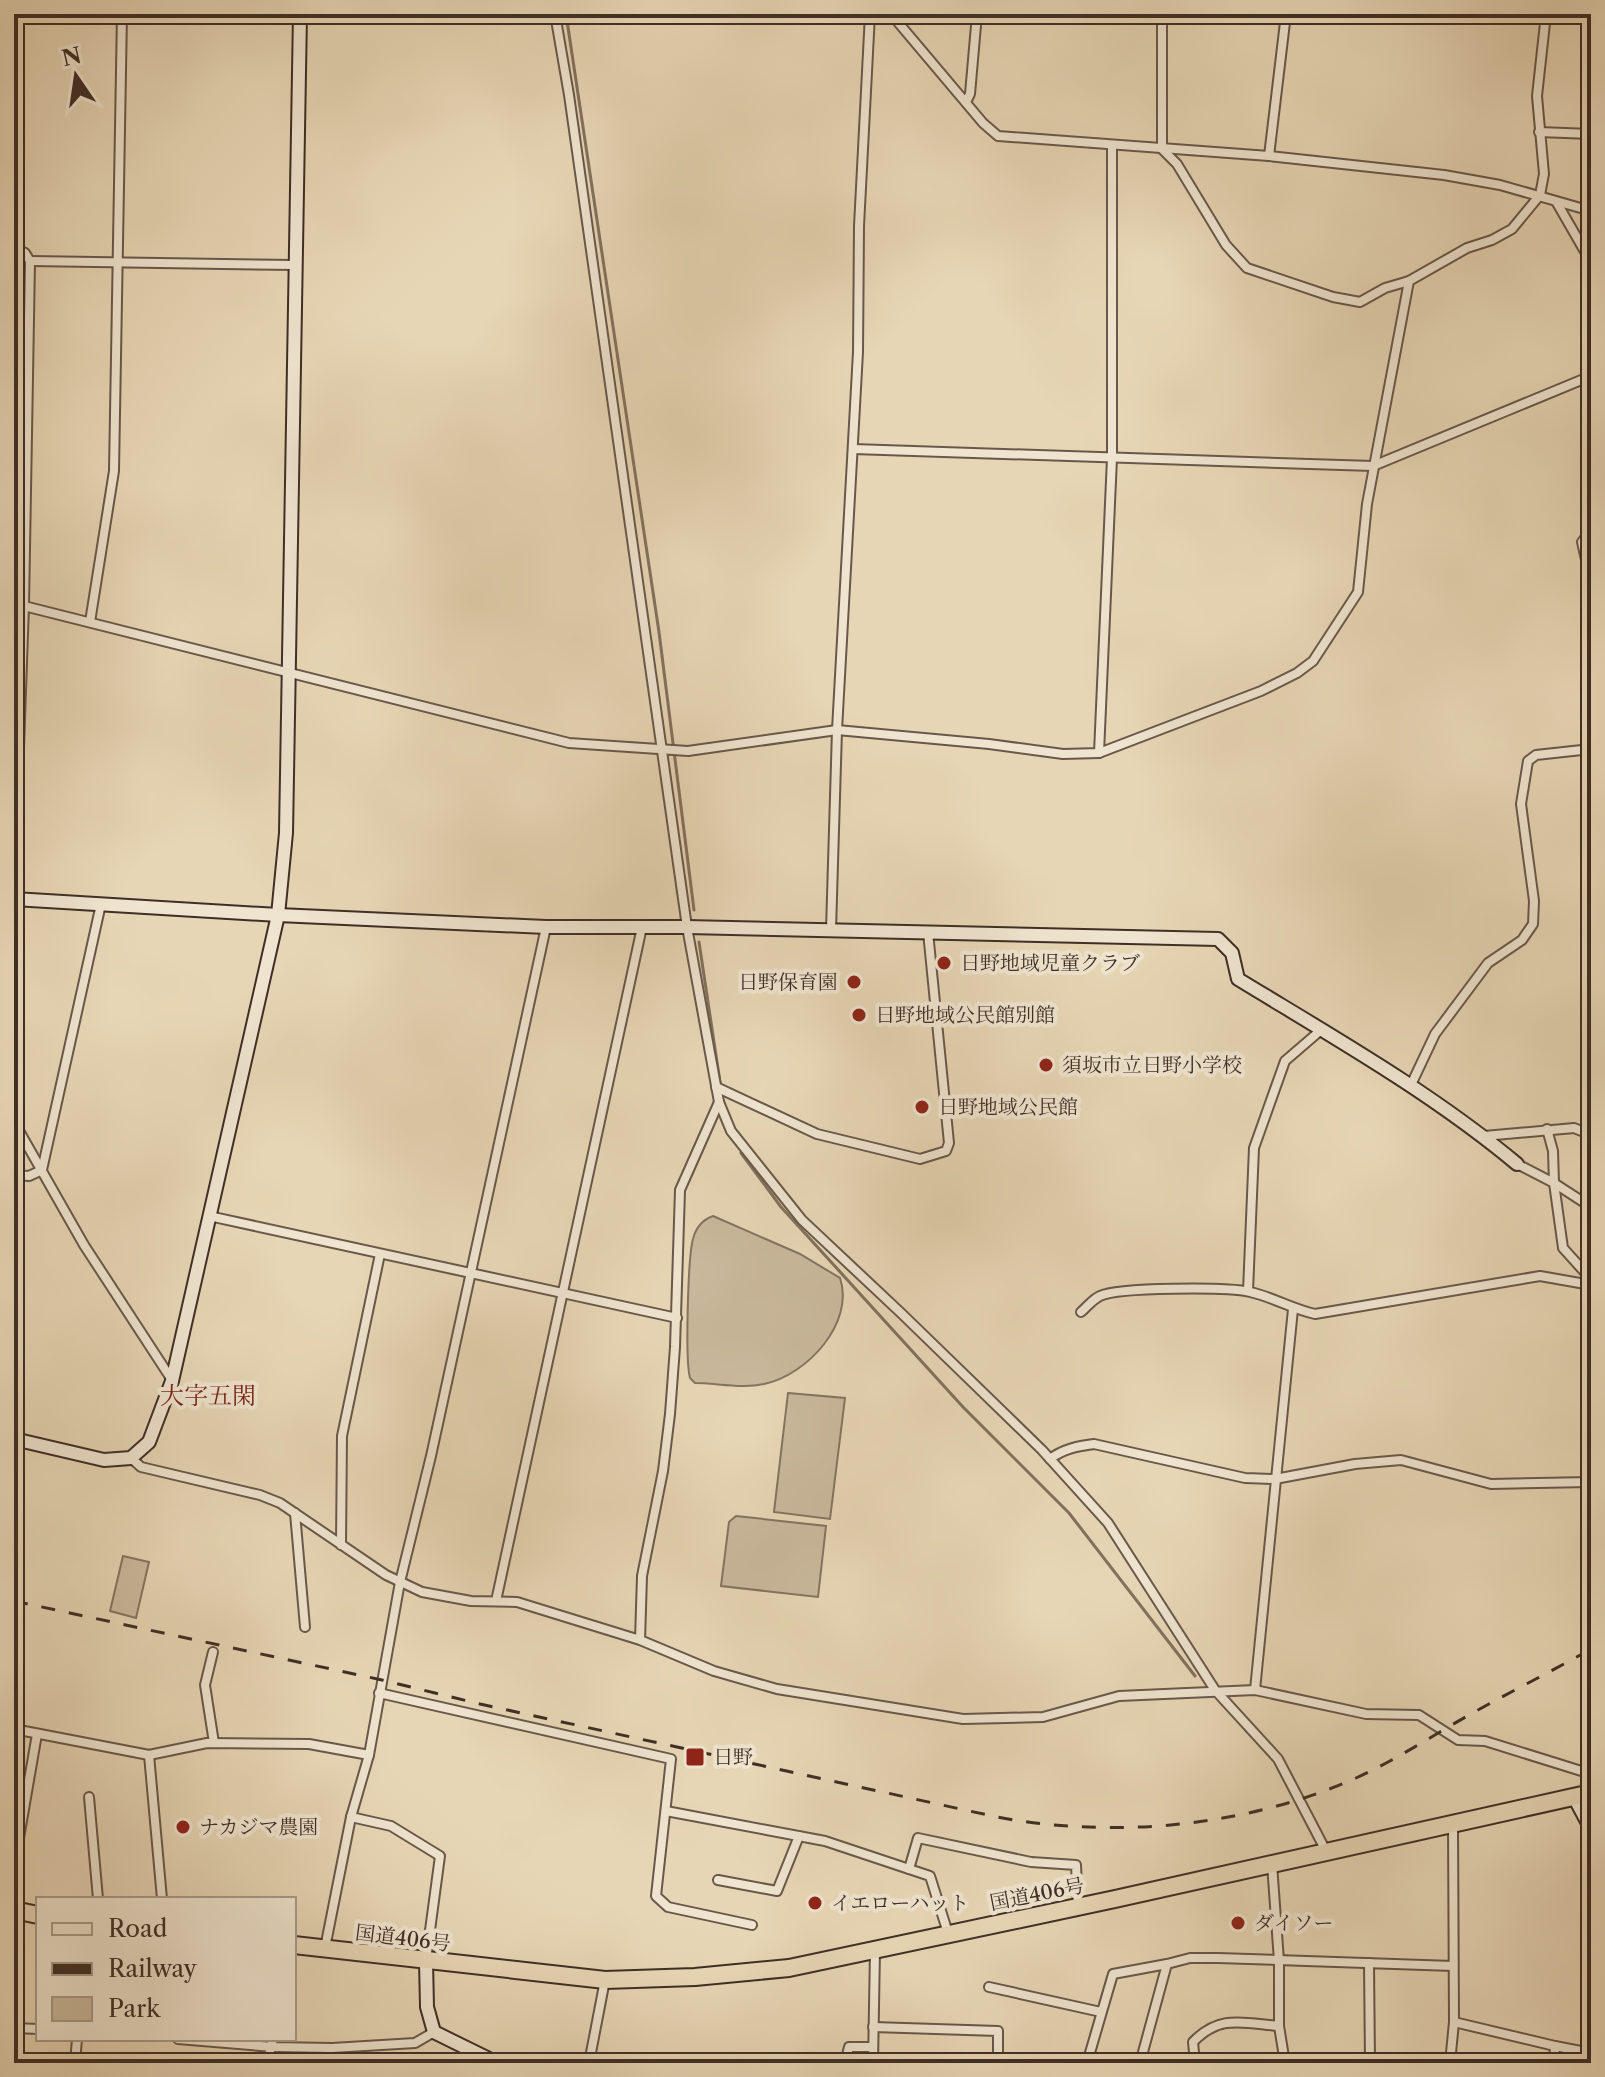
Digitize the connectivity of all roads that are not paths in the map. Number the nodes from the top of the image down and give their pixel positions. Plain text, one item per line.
1 (122, 14) edge
2 (300, 14) edge
3 (555, 14) edge
4 (870, 14) edge
5 (891, 14) edge
6 (977, 14) edge
7 (1162, 14) edge
8 (1286, 14) edge
9 (1546, 14) edge
10 (966, 102) junction
11 (1539, 132) junction
12 (1591, 134) edge
13 (1112, 145) junction
14 (1162, 149) junction
15 (1269, 156) junction
16 (1540, 195) junction
17 (1557, 202) junction
18 (1591, 211) edge
19 (14, 248) edge
20 (30, 261) junction
21 (118, 261) junction
22 (1591, 262) edge
23 (295, 265) junction
24 (1409, 281) junction
25 (1591, 376) edge
26 (853, 449) junction
27 (1112, 458) junction
28 (1373, 466) junction
29 (1591, 530) edge
30 (1591, 582) edge
31 (14, 601) edge
32 (24, 606) junction
33 (90, 622) junction
34 (289, 672) junction
35 (837, 730) junction
36 (1591, 749) edge
37 (665, 750) junction
38 (1099, 753) junction
39 (14, 889) edge
40 (14, 899) edge
41 (101, 904) junction
42 (278, 915) junction
43 (546, 927) junction
44 (642, 927) junction
45 (687, 927) junction
46 (831, 930) junction
47 (928, 932) junction
48 (1321, 1030) junction
49 (716, 1087) junction
50 (1410, 1087) junction
51 (719, 1102) junction
52 (14, 1122) edge
53 (1547, 1129) junction
54 (1591, 1135) edge
55 (1484, 1136) junction
56 (1517, 1164) joint
57 (42, 1170) junction
58 (14, 1175) edge
59 (1554, 1183) junction
60 (1591, 1207) edge
61 (209, 1216) junction
62 (380, 1254) junction
63 (471, 1275) junction
64 (1591, 1282) edge
65 (1248, 1291) junction
66 (562, 1294) junction
67 (1293, 1309) junction
68 (1081, 1312) dead end
69 (677, 1318) junction
70 (172, 1381) junction
71 (14, 1439) edge
72 (131, 1458) junction
73 (1050, 1459) junction
74 (1275, 1479) junction
75 (1591, 1482) edge
76 (295, 1513) junction
77 (341, 1545) junction
78 (400, 1582) junction
79 (496, 1601) junction
80 (305, 1627) dead end
81 (640, 1640) junction
82 (213, 1652) dead end
83 (1215, 1690) junction
84 (1255, 1690) junction
85 (379, 1693) junction
86 (14, 1729) edge
87 (37, 1734) junction
88 (214, 1743) junction
89 (149, 1755) junction
90 (369, 1755) junction
91 (1591, 1774) edge
92 (1583, 1795) edge
93 (89, 1797) dead end
94 (666, 1811) junction
95 (351, 1817) junction
96 (1453, 1823) junction
97 (1591, 1829) edge
98 (799, 1836) junction
99 (1326, 1851) junction
100 (1272, 1864) junction
101 (14, 1867) edge
102 (909, 1869) junction
103 (718, 1880) dead end
104 (98, 1897) edge
105 (162, 1897) edge
106 (1078, 1907) junction
107 (14, 1910) edge
108 (36, 1915) edge
109 (752, 1925) dead end
110 (948, 1933) junction
111 (296, 1945) edge
112 (325, 1949) junction
113 (875, 1950) junction
114 (426, 1961) junction
115 (1279, 1961) junction
116 (1369, 1963) junction
117 (1167, 1964) junction
118 (1453, 1966) junction
119 (605, 1980) junction
120 (989, 1987) dead end
121 (1101, 2012) junction
122 (1454, 2022) junction
123 (1279, 2026) junction
124 (873, 2027) junction
125 (14, 2028) edge
126 (36, 2029) edge
127 (434, 2032) junction
128 (77, 2041) edge
129 (226, 2041) edge
130 (273, 2043) edge
131 (1555, 2046) junction
132 (873, 2047) junction
133 (1591, 2053) edge
134 (75, 2063) edge
135 (267, 2063) edge
136 (497, 2063) edge
137 (589, 2063) edge
138 (845, 2063) edge
139 (873, 2063) edge
140 (998, 2063) edge
141 (1087, 2063) edge
142 (1140, 2063) edge
143 (1195, 2063) edge
144 (1285, 2063) edge
145 (1370, 2063) edge
146 (1450, 2063) edge
147 (1554, 2063) edge

1 - 21 street
2 - 23 street
3 - 37 street
4 - 26 street
5 - 10 street
6 - 10 street
7 - 14 street
8 - 15 street
9 - 11 street
10 - 13 street
11 - 12 street
11 - 16 street
13 - 14 street
13 - 27 street
14 - 15 street
14 - 24 street
15 - 16 street
16 - 17 street
16 - 24 street
17 - 18 street
17 - 22 street
19 - 20 street
20 - 21 street
20 - 32 street
21 - 23 street
21 - 33 street
23 - 34 street
24 - 28 street
25 - 28 street
26 - 27 street
26 - 35 street
27 - 28 street
27 - 38 street
28 - 38 street
29 - 30 street
31 - 32 street
32 - 33 street
32 - 39 street
33 - 34 street
34 - 37 street
34 - 42 street
35 - 37 street
35 - 38 street
35 - 46 street
36 - 50 street
37 - 45 street
40 - 41 street
41 - 42 street
41 - 57 street
42 - 43 street
42 - 61 street
43 - 44 street
43 - 63 street
44 - 45 street
44 - 66 street
45 - 46 street
45 - 49 street
46 - 47 street
47 - 48 street
47 - 49 street
48 - 50 street
48 - 65 street
49 - 51 street
50 - 55 street
51 - 69 street
51 - 73 street
52 - 57 street
53 - 54 street
53 - 55 street
53 - 59 street
55 - 56 street
56 - 59 street
57 - 58 street
57 - 70 street
59 - 60 street
59 - 64 street
61 - 62 street
61 - 70 street
62 - 63 street
62 - 77 street
63 - 66 street
63 - 78 street
64 - 67 street
65 - 67 street
65 - 68 street
66 - 69 street
66 - 79 street
67 - 74 street
69 - 81 street
70 - 72 street
71 - 72 street
72 - 76 street
73 - 74 street
73 - 83 street
74 - 75 street
74 - 84 street
76 - 77 street
76 - 80 street
77 - 78 street
78 - 79 street
78 - 85 street
79 - 81 street
81 - 83 street
82 - 88 street
83 - 84 street
83 - 99 street
84 - 91 street
85 - 90 street
85 - 94 street
86 - 87 street
87 - 89 street
87 - 101 street
88 - 89 street
88 - 90 street
89 - 105 street
90 - 95 street
92 - 96 highway, 国道406号
92 - 97 street
93 - 104 street
94 - 98 street
94 - 109 street
95 - 112 street
95 - 114 street
96 - 99 highway, 国道406号
96 - 118 street
98 - 102 street
98 - 103 street
99 - 100 highway, 国道406号
100 - 106 highway, 国道406号
100 - 115 street
102 - 106 street
102 - 110 street
106 - 110 highway, 国道406号
107 - 108 highway
110 - 113 highway, 国道406号
111 - 112 highway, 国道406号
112 - 114 highway, 国道406号
113 - 119 highway, 国道406号
113 - 124 street
114 - 119 highway, 国道406号
114 - 127 street
115 - 116 street
115 - 117 street
115 - 123 street
116 - 118 street
116 - 145 street
117 - 121 street
117 - 142 street
118 - 122 street
119 - 137 street
120 - 121 street
121 - 141 street
122 - 131 street
122 - 146 street
123 - 143 street
123 - 144 street
124 - 132 street
124 - 140 street
125 - 126 street
127 - 130 street
127 - 136 street
128 - 134 street
129 - 130 street
130 - 135 street
131 - 133 street
131 - 147 street
132 - 138 street
132 - 139 street

